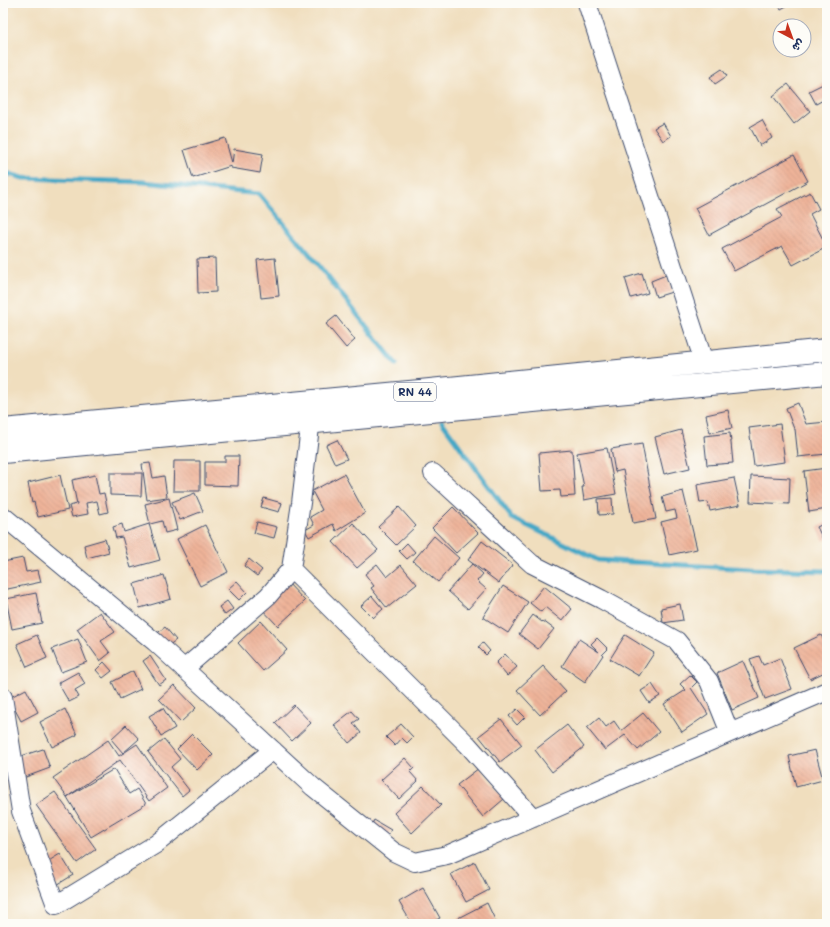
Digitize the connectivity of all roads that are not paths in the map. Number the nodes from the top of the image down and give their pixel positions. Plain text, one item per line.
1 (587, 3) edge
2 (827, 350) edge
3 (704, 362) junction
4 (827, 373) edge
5 (312, 411) junction
6 (3, 430) edge
7 (3, 452) edge
8 (434, 473) dead end
9 (3, 516) edge
10 (291, 569) junction
11 (184, 669) junction
12 (827, 691) edge
13 (3, 697) edge
14 (730, 733) junction
15 (273, 750) junction
16 (533, 818) junction

1 - 3 street
2 - 3 highway, RN 44
3 - 5 highway, RN 44
4 - 5 highway, RN 44
5 - 6 highway, RN 44
5 - 7 highway, RN 44
5 - 10 street
8 - 14 street
9 - 11 street
10 - 11 street
10 - 16 street
11 - 15 street
12 - 14 street
13 - 15 street
14 - 16 street
15 - 16 street

